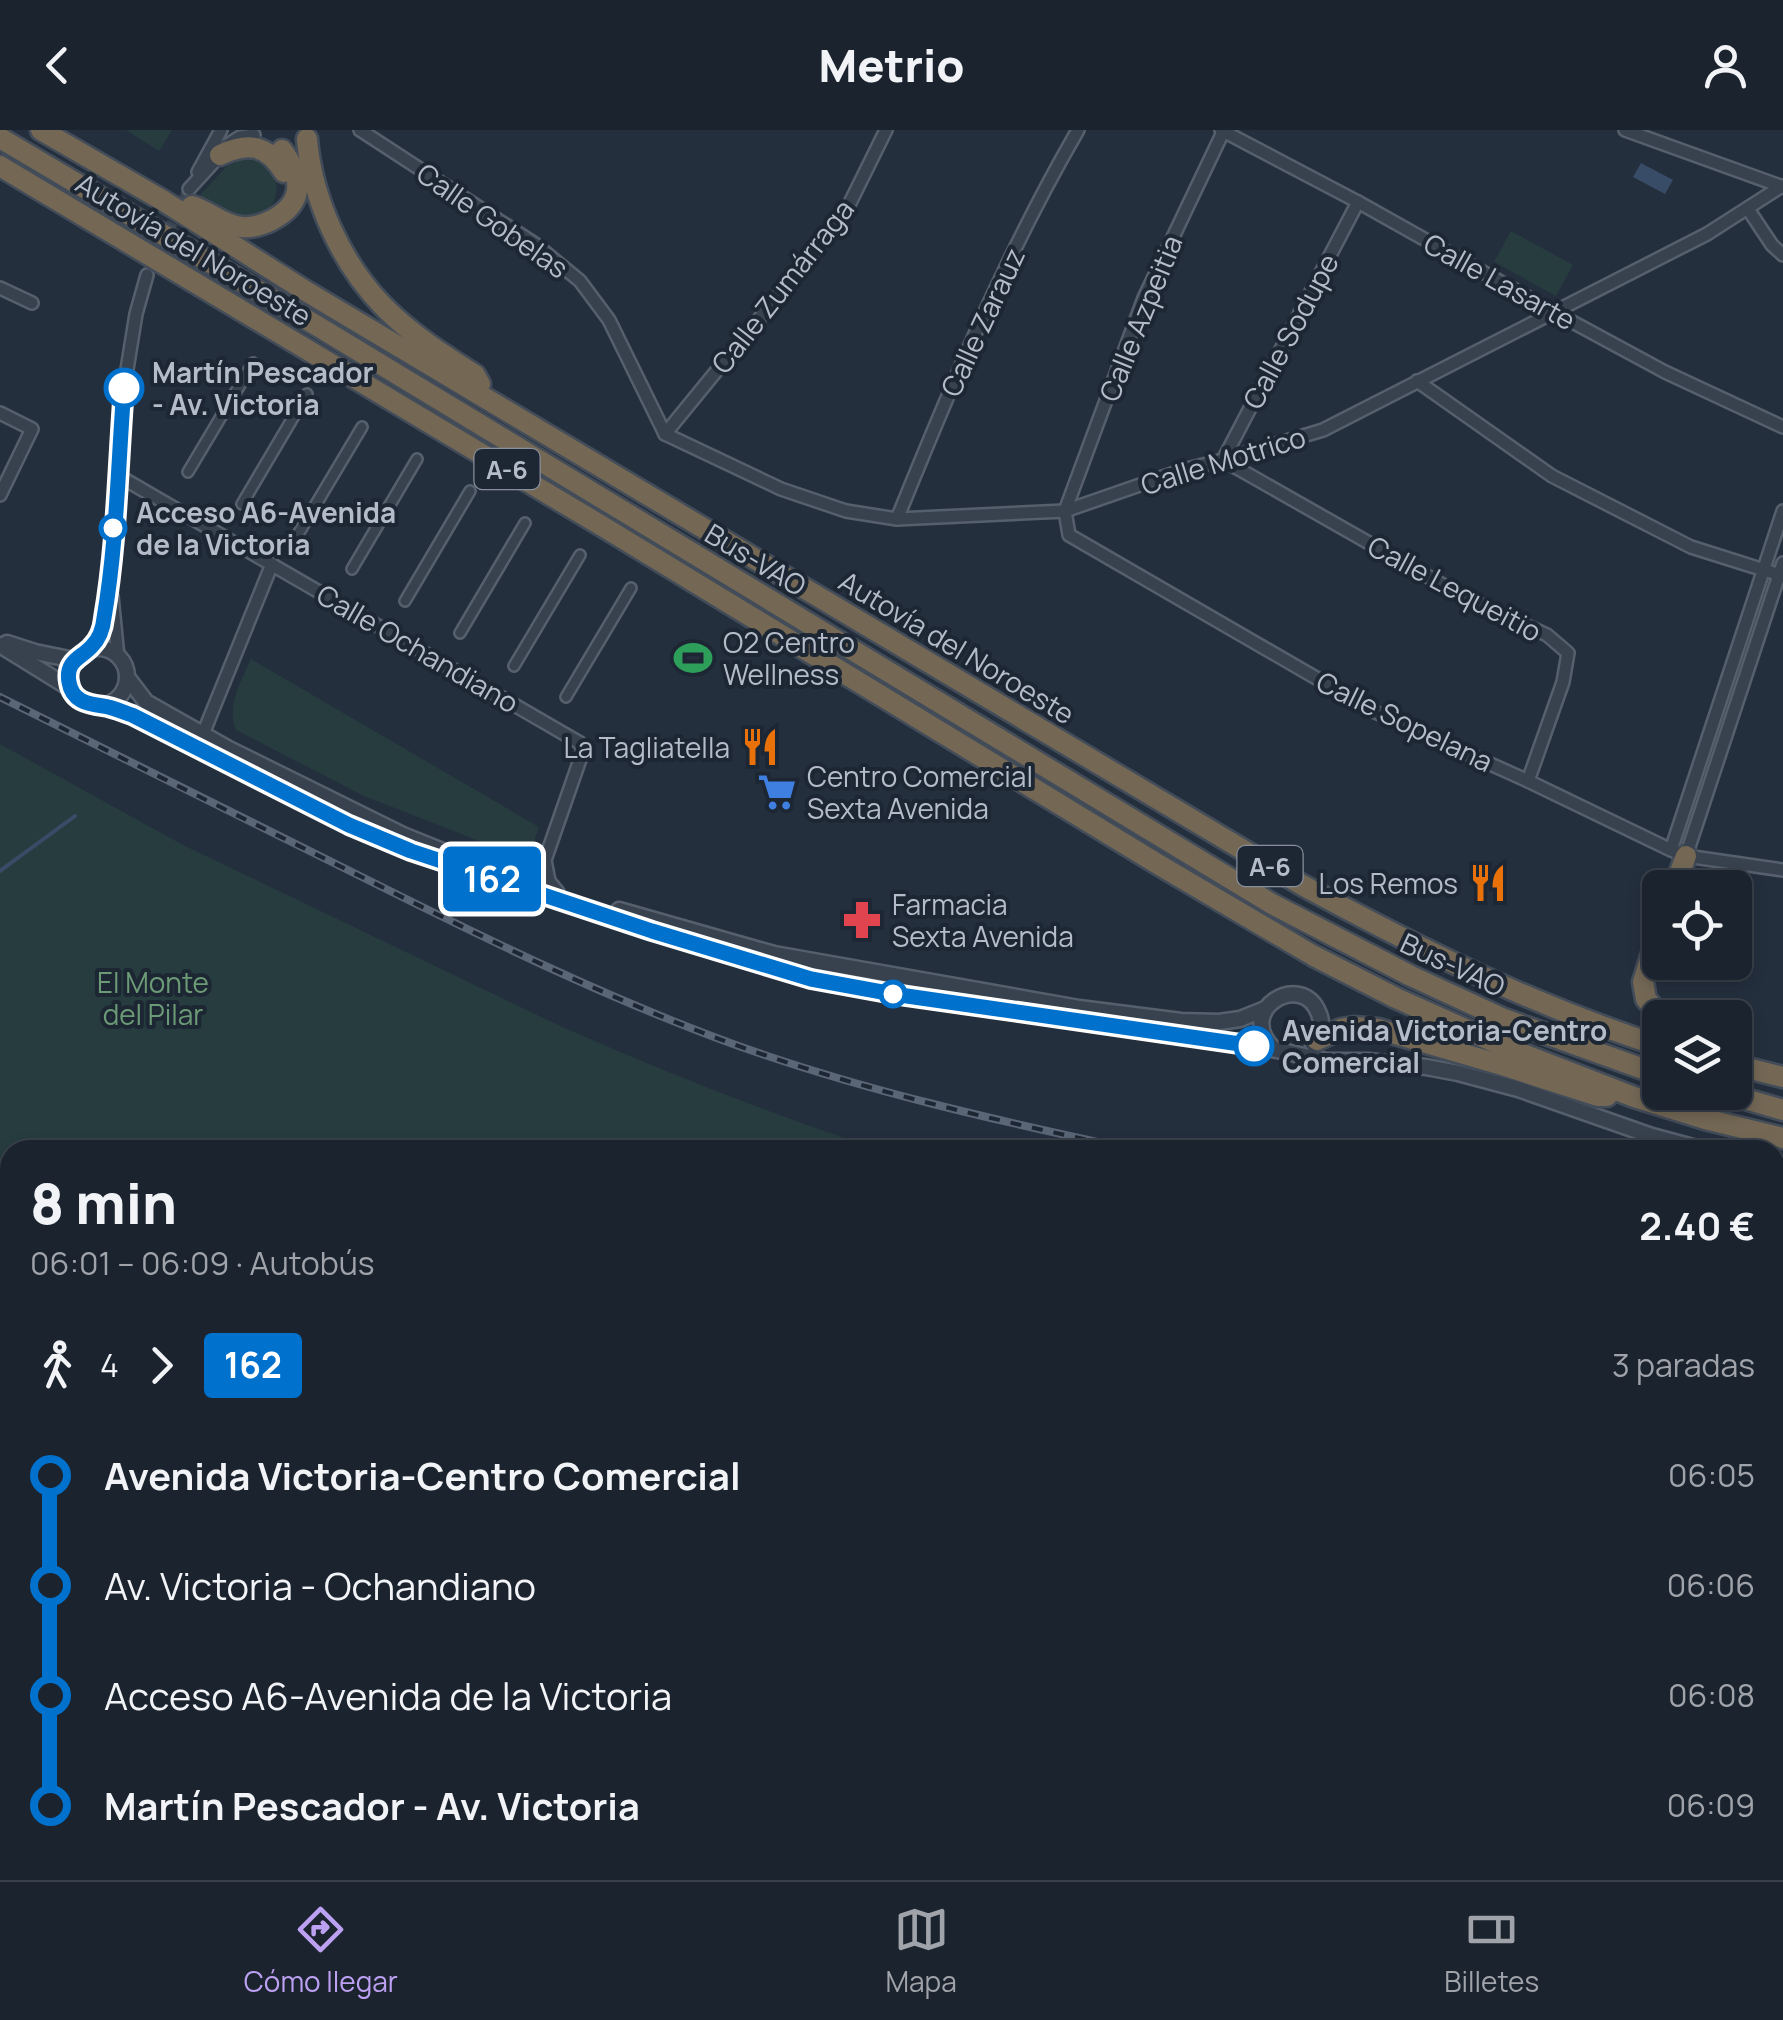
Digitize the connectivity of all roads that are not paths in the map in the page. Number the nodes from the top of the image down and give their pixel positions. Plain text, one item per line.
1 (42, 130) edge
2 (221, 130) edge
3 (228, 130) edge
4 (886, 130) edge
5 (1078, 130) edge
6 (1222, 130) edge
7 (1625, 130) edge
8 (369, 132) edge
9 (252, 133) edge
10 (310, 135) edge
11 (0, 138) edge
12 (282, 150) junction
13 (212, 157) junction
14 (0, 166) edge
15 (1782, 187) edge
16 (162, 200) junction
17 (1358, 202) junction
18 (1748, 209) junction
19 (272, 220) junction
20 (1783, 255) edge
21 (147, 274) tunnel mouth
22 (0, 288) edge
23 (32, 303) dead end
24 (1554, 312) junction
25 (253, 363) dead end
26 (1417, 381) junction
27 (307, 394) dead end
28 (489, 399) junction
29 (0, 413) edge
30 (362, 427) dead end
31 (1783, 427) edge
32 (664, 434) junction
33 (417, 459) dead end
34 (1222, 460) junction
35 (188, 472) dead end
36 (117, 475) junction
37 (470, 491) dead end
38 (0, 495) edge
39 (242, 504) dead end
40 (1065, 511) junction
41 (1783, 511) edge
42 (897, 519) junction
43 (525, 523) dead end
44 (297, 536) dead end
45 (580, 555) dead end
46 (272, 564) junction
47 (352, 569) dead end
48 (1764, 570) junction
49 (1782, 571) edge
50 (111, 579) junction
51 (631, 588) dead end
52 (405, 601) dead end
53 (460, 633) dead end
54 (0, 643) edge
55 (90, 649) junction
56 (118, 656) junction
57 (74, 660) junction
58 (514, 666) dead end
59 (127, 677) junction
60 (71, 689) junction
61 (566, 697) dead end
62 (104, 706) junction
63 (203, 734) junction
64 (1528, 781) junction
65 (1678, 853) junction
66 (1676, 870) edge
67 (1783, 870) edge
68 (558, 892) junction
69 (1265, 1010) junction
70 (1320, 1036) junction
71 (1642, 1039) edge
72 (1274, 1049) junction
73 (1290, 1054) junction
74 (1368, 1061) junction
75 (1642, 1068) edge
76 (1752, 1069) edge
77 (1783, 1076) edge
78 (1634, 1096) junction
79 (1752, 1101) edge
80 (1783, 1110) edge
81 (1783, 1138) edge
82 (1667, 1140) edge

1 - 16 highway, Autovía del Noroeste / A-6
2 - 13 street
3 - 13 street
4 - 32 street, Calle Zumárraga
5 - 42 street, Calle Zarauz
6 - 17 street, Calle Lasarte
6 - 40 street, Calle Azpeitia
7 - 15 street
8 - 32 street, Calle Gobelas
9 - 12 street
9 - 13 street
10 - 12 street
10 - 28 highway
11 - 75 highway, Bus-VAO
12 - 19 highway
13 - 19 highway
14 - 78 highway, Autovía del Noroeste / A-6
15 - 18 street, Calle Motrico
16 - 19 highway
16 - 28 highway, Autovía del Noroeste / A-6
17 - 24 street, Calle Lasarte
17 - 34 street, Calle Sodupe
18 - 20 street
18 - 24 street, Calle Motrico
21 - 36 street
22 - 23 street
24 - 26 street, Calle Motrico
24 - 31 street, Calle Lasarte
25 - 35 street
26 - 34 street, Calle Motrico
26 - 48 street
27 - 39 street
28 - 71 highway, Autovía del Noroeste / A-6
29 - 38 street
30 - 44 street
32 - 42 street, Calle Motrico
33 - 47 street
34 - 40 street, Calle Motrico
34 - 64 street, Calle Lequeitio
36 - 46 street, Calle Ochandiano
36 - 50 street
37 - 52 street
40 - 42 street, Calle Motrico
40 - 64 street, Calle Sopelana
41 - 48 street
43 - 53 street
45 - 58 street
46 - 63 street
46 - 68 street, Calle Ochandiano
48 - 49 street
48 - 65 street
49 - 65 street
50 - 55 street
50 - 56 street
51 - 61 street
54 - 57 street
54 - 60 street
55 - 56 street
55 - 57 street
56 - 59 street
57 - 60 street
59 - 62 street
59 - 63 street
60 - 62 street
62 - 72 street
63 - 68 street
64 - 65 street, Calle Sopelana
65 - 66 highway
65 - 67 street, Calle Sopelana
68 - 69 street
69 - 70 street
69 - 72 street
70 - 73 street
70 - 74 street
70 - 78 highway
72 - 73 street
73 - 74 street
74 - 82 street
76 - 77 highway
78 - 81 highway, Autovía del Noroeste / A-6
79 - 80 highway

